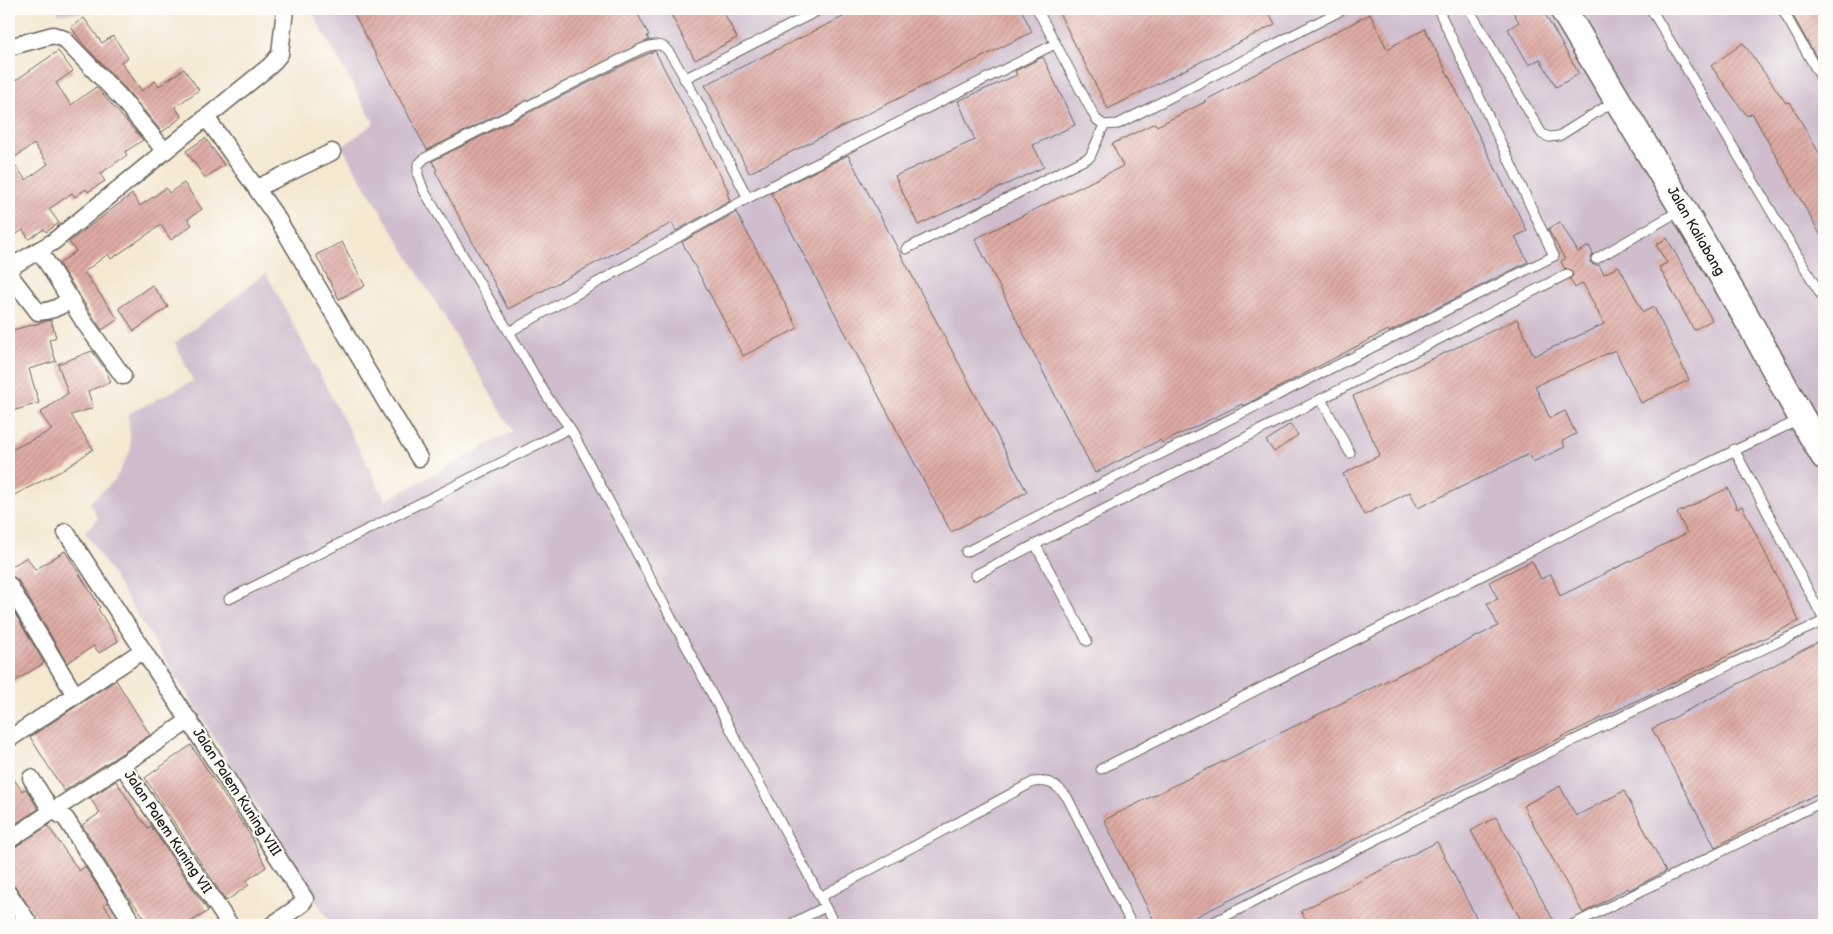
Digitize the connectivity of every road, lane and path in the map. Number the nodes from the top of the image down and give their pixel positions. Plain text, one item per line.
1 (284, 9) edge
2 (821, 9) edge
3 (1037, 9) edge
4 (1344, 9) edge
5 (1438, 9) edge
6 (1469, 9) edge
7 (1563, 9) edge
8 (1651, 9) edge
9 (1782, 9) edge
10 (1056, 44) junction
11 (9, 47) edge
12 (684, 79) junction
13 (1824, 83) edge
14 (1617, 100) junction
15 (206, 117) junction
16 (1104, 125) junction
17 (164, 150) junction
18 (332, 152) dead end
19 (258, 188) junction
20 (748, 198) junction
21 (1683, 208) junction
22 (906, 249) dead end
23 (39, 250) junction
24 (1596, 259) dead end
25 (9, 268) edge
26 (9, 274) edge
27 (1567, 274) dead end
28 (71, 298) junction
29 (1824, 300) edge
30 (509, 332) junction
31 (123, 376) dead end
32 (1321, 399) junction
33 (1801, 419) junction
34 (570, 428) junction
35 (1734, 449) junction
36 (1350, 453) dead end
37 (1824, 456) edge
38 (419, 458) dead end
39 (66, 532) dead end
40 (1035, 544) junction
41 (966, 552) dead end
42 (975, 575) dead end
43 (9, 586) edge
44 (229, 599) dead end
45 (1824, 620) edge
46 (1087, 641) dead end
47 (142, 651) junction
48 (76, 695) junction
49 (190, 720) junction
50 (9, 739) edge
51 (122, 764) junction
52 (1101, 769) dead end
53 (30, 778) dead end
54 (1824, 801) edge
55 (55, 812) junction
56 (9, 840) edge
57 (9, 894) edge
58 (820, 897) junction
59 (825, 907) junction
60 (30, 925) edge
61 (134, 925) edge
62 (230, 925) edge
63 (272, 925) edge
64 (790, 925) edge
65 (835, 925) edge
66 (1132, 925) edge
67 (1208, 925) edge
68 (1572, 925) edge

1 - 15 street
2 - 12 lane
3 - 10 lane
4 - 16 lane
5 - 41 lane
6 - 14 lane
7 - 14 main road, Jalan Kaliabang
8 - 29 lane
9 - 13 lane
10 - 16 lane
10 - 20 lane
11 - 17 street
12 - 20 lane
12 - 30 lane
14 - 21 main road, Jalan Kaliabang
15 - 17 street
15 - 19 street
16 - 22 lane
17 - 23 street
18 - 19 street
19 - 38 street
20 - 30 lane
21 - 24 lane
21 - 33 main road, Jalan Kaliabang
23 - 25 street
23 - 28 street
26 - 28 street
27 - 32 lane
28 - 31 street
30 - 34 lane
32 - 36 lane
32 - 40 lane
33 - 35 lane
33 - 37 main road, Jalan Kaliabang
34 - 44 lane
34 - 58 lane
35 - 45 lane
35 - 52 lane
39 - 47 street, Jalan Palem Kuning VIII
40 - 42 lane
40 - 46 lane
43 - 48 street
45 - 67 lane
47 - 48 street
47 - 49 street, Jalan Palem Kuning VIII
48 - 50 street
49 - 51 street
49 - 63 street, Jalan Palem Kuning VIII
51 - 55 street
51 - 62 street, Jalan Palem Kuning VII
53 - 55 street
54 - 68 lane
55 - 56 street
55 - 61 street
57 - 60 street
58 - 59 lane
58 - 66 lane
59 - 64 lane
59 - 65 lane

